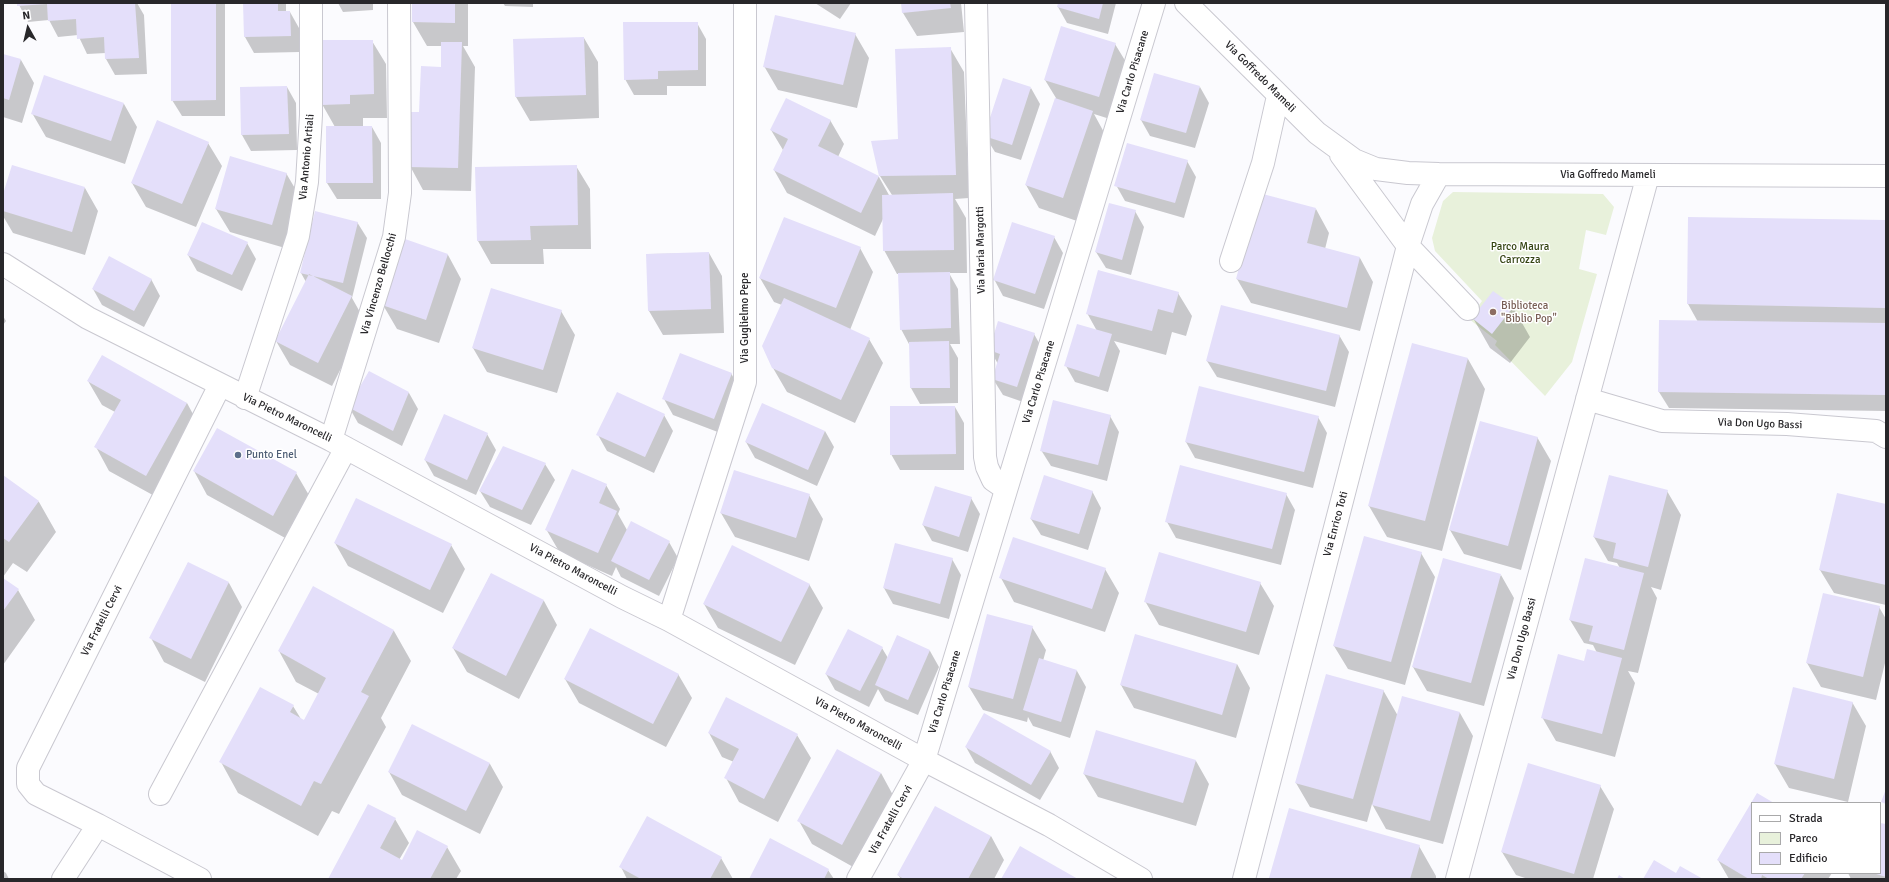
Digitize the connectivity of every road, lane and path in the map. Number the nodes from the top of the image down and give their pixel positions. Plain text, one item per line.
1 (311, 3) edge
2 (399, 3) edge
3 (745, 3) edge
4 (976, 3) edge
5 (1154, 3) edge
6 (1186, 3) edge
7 (1278, 96) junction
8 (1336, 148) junction
9 (1439, 174) junction
10 (1648, 175) junction
11 (1886, 176) edge
12 (1408, 246) junction
13 (1231, 261) dead end
14 (3, 264) edge
15 (1468, 309) dead end
16 (220, 386) junction
17 (245, 398) junction
18 (1587, 399) junction
19 (1886, 437) edge
20 (339, 444) junction
21 (1006, 489) junction
22 (669, 620) junction
23 (924, 760) junction
24 (160, 794) dead end
25 (98, 825) junction
26 (63, 879) edge
27 (200, 879) edge
28 (858, 879) edge
29 (1141, 879) edge
30 (1244, 879) edge
31 (1457, 879) edge

1 - 17 street, Via Antonio Artiali
2 - 20 street, Via Vincenzo Bellocchi
3 - 22 street, Via Guglielmo Pepe
4 - 21 street, Via Maria Margotti
5 - 21 street, Via Carlo Pisacane
6 - 7 street, Via Goffredo Mameli
7 - 8 street, Via Goffredo Mameli
7 - 13 street
8 - 9 street, Via Goffredo Mameli
8 - 12 street, Via Goffredo Mameli
9 - 10 street, Via Goffredo Mameli
9 - 12 street, Via Enrico Toti
10 - 11 street, Via Goffredo Mameli
10 - 18 street, Via Don Ugo Bassi
12 - 15 street, Via Goffredo Mameli
12 - 30 street, Via Enrico Toti
14 - 16 street, Via Pietro Maroncelli
16 - 17 street, Via Pietro Maroncelli
16 - 25 street, Via Fratelli Cervi
17 - 20 street, Via Pietro Maroncelli
18 - 19 street, Via Don Ugo Bassi
18 - 31 street, Via Don Ugo Bassi
20 - 22 street, Via Pietro Maroncelli
20 - 24 street, Via Vincenzo Bellocchi
21 - 23 street, Via Carlo Pisacane
22 - 23 street, Via Pietro Maroncelli
23 - 28 street, Via Fratelli Cervi
23 - 29 street, Via Pietro Maroncelli
25 - 26 street
25 - 27 street, Via Fratelli Cervi

